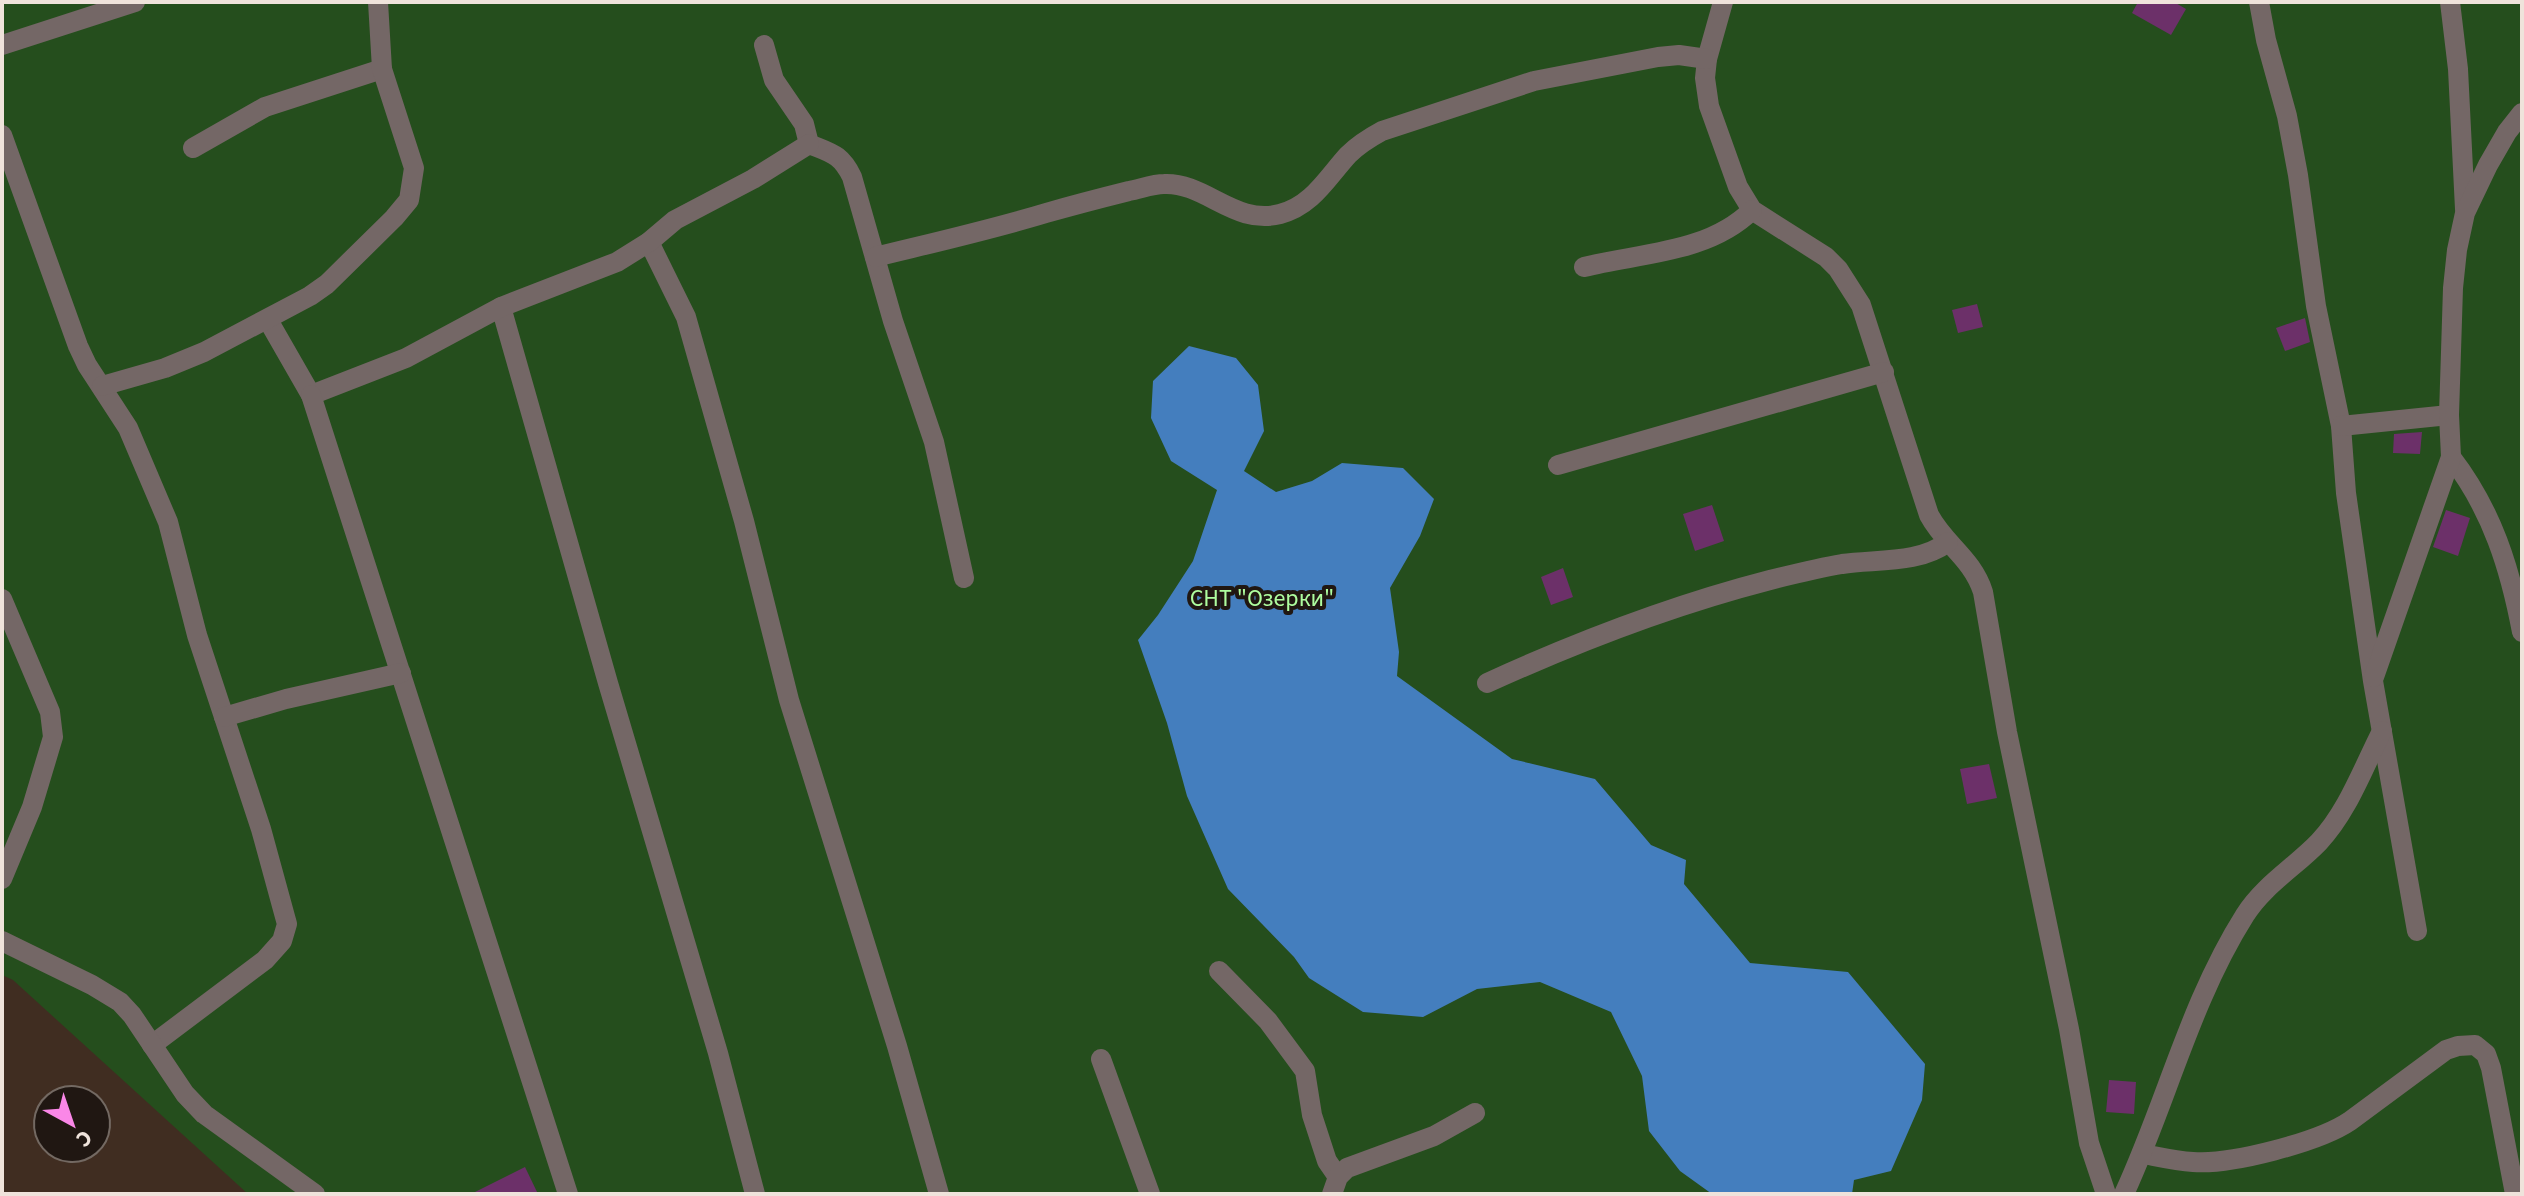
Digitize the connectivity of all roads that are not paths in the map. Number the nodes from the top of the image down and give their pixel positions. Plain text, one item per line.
1 (135, 2) edge
2 (378, 2) edge
3 (2259, 2) edge
4 (2450, 2) edge
5 (1717, 5) edge
6 (2, 45) edge
7 (764, 45) dead end
8 (1707, 59) junction
9 (382, 69) junction
10 (2522, 113) edge
11 (2, 135) edge
12 (809, 144) junction
13 (193, 148) dead end
14 (1752, 210) junction
15 (2465, 213) junction
16 (649, 242) junction
17 (875, 257) junction
18 (1584, 267) dead end
19 (501, 307) junction
20 (268, 320) junction
21 (1884, 372) junction
22 (102, 386) junction
23 (311, 395) junction
24 (2449, 415) junction
25 (2341, 426) junction
26 (2451, 457) junction
27 (1558, 465) dead end
28 (1948, 542) junction
29 (964, 578) dead end
30 (2, 599) edge
31 (2522, 632) edge
32 (401, 673) junction
33 (2373, 681) junction
34 (1487, 683) dead end
35 (224, 717) junction
36 (2382, 731) junction
37 (2, 879) edge
38 (2417, 931) dead end
39 (2, 941) edge
40 (1219, 971) dead end
41 (152, 1045) junction
42 (1101, 1059) dead end
43 (1475, 1113) dead end
44 (2143, 1154) junction
45 (1335, 1186) edge
46 (315, 1194) edge
47 (568, 1194) edge
48 (755, 1194) edge
49 (939, 1194) edge
50 (1150, 1194) edge
51 (2106, 1194) edge
52 (2124, 1194) edge
53 (2515, 1194) edge

1 - 6 street
2 - 9 street
3 - 25 street
4 - 15 street
5 - 8 street
7 - 12 street
8 - 14 street
8 - 17 street
9 - 13 street
9 - 20 street
10 - 15 street
11 - 22 street
12 - 16 street
12 - 17 street
14 - 18 street
14 - 21 street
15 - 24 street
16 - 19 street
16 - 49 street
17 - 29 street
19 - 23 street
19 - 48 street
20 - 22 street
20 - 23 street
21 - 27 street
21 - 28 street
22 - 35 street
23 - 32 street
24 - 25 street
24 - 26 street
25 - 33 street
26 - 31 street
26 - 33 street
28 - 34 street
28 - 51 street
30 - 37 street
32 - 35 street
32 - 47 street
33 - 36 street
35 - 41 street
36 - 38 street
36 - 44 street
39 - 41 street
40 - 45 street
41 - 46 street
42 - 50 street
43 - 45 street
44 - 52 street
44 - 53 street

